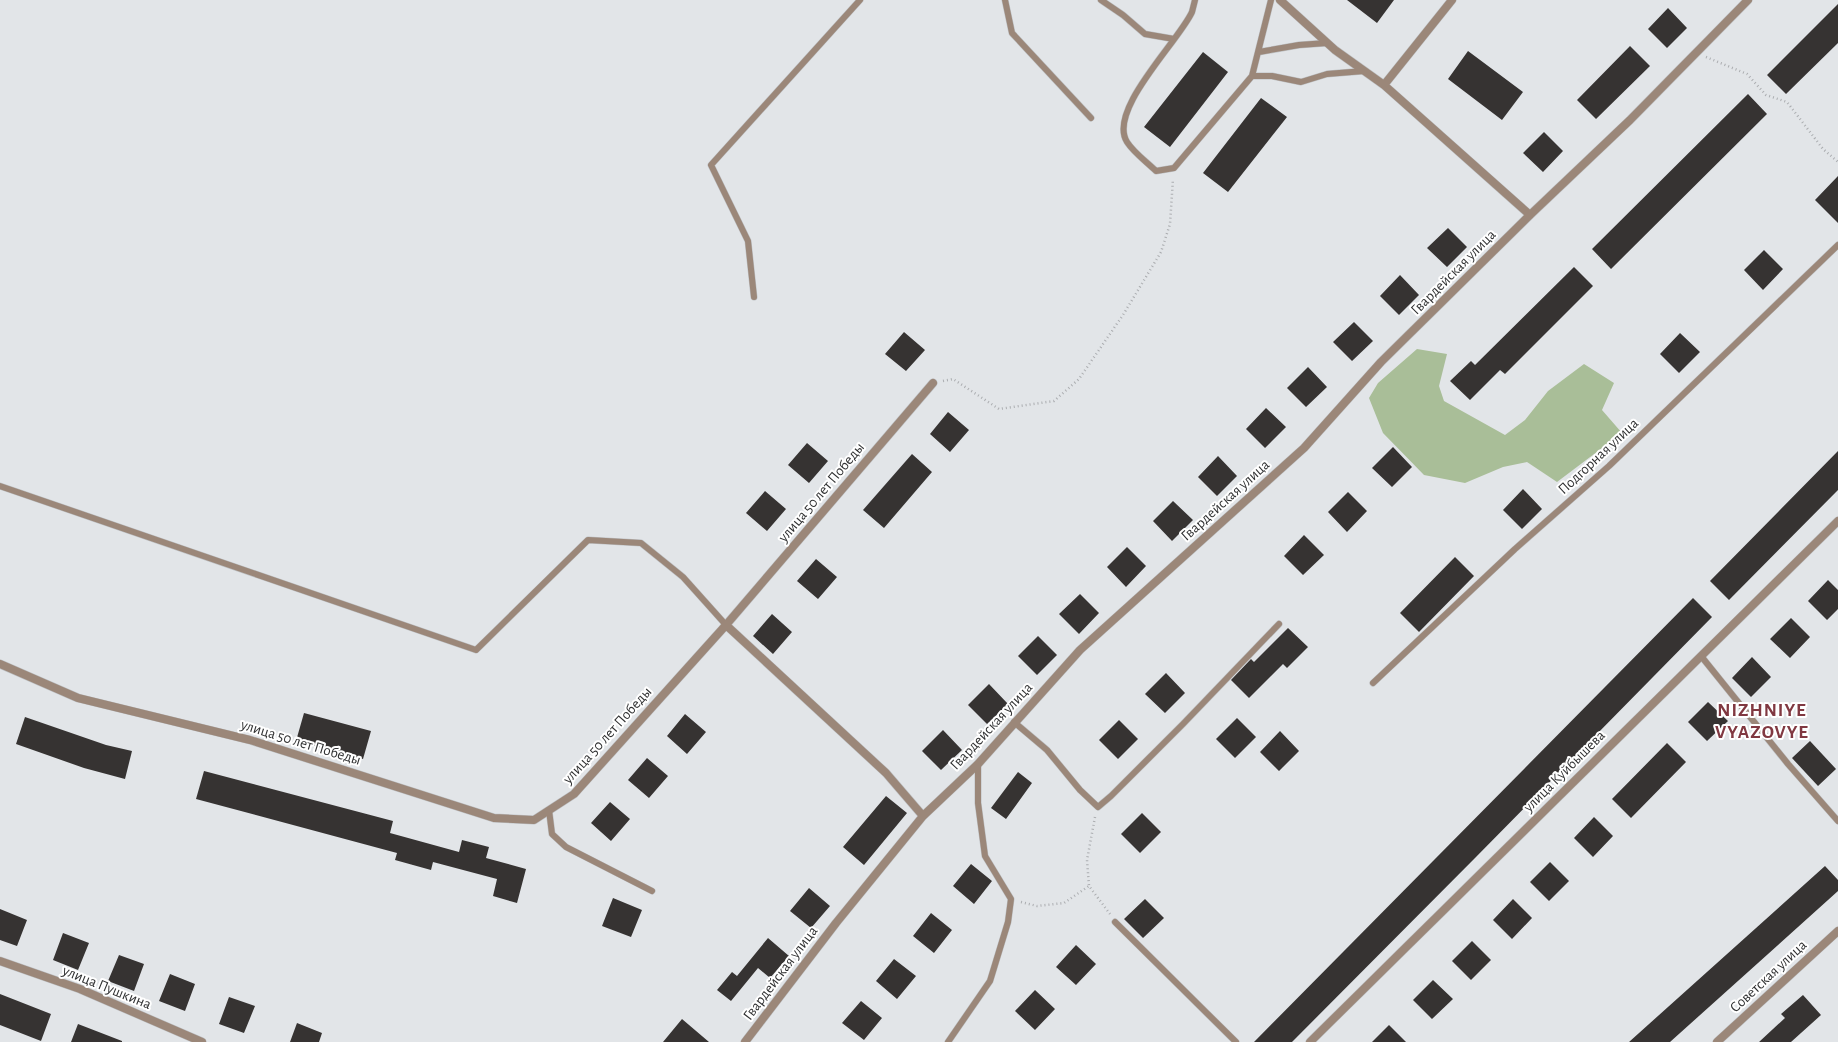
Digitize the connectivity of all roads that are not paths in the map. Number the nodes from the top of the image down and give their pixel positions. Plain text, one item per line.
1 (860, 0) edge
2 (1005, 0) edge
3 (1101, 0) edge
4 (1195, 0) edge
5 (1271, 0) edge
6 (1280, 0) edge
7 (1452, 0) edge
8 (1748, 0) edge
9 (1174, 39) junction
10 (1327, 42) junction
11 (1259, 52) junction
12 (1364, 71) junction
13 (1252, 76) junction
14 (1384, 85) junction
15 (1091, 118) dead end
16 (1530, 215) junction
17 (1838, 245) edge
18 (754, 297) dead end
19 (933, 383) road end
20 (0, 486) edge
21 (1838, 521) edge
22 (1278, 624) dead end
23 (726, 625) junction
24 (1701, 656) junction
25 (0, 664) edge
26 (1373, 683) dead end
27 (1014, 722) junction
28 (978, 764) junction
29 (549, 810) junction
30 (923, 816) junction
31 (1838, 821) edge
32 (652, 891) dead end
33 (1116, 922) road end
34 (1838, 931) edge
35 (0, 961) edge
36 (200, 1042) edge
37 (745, 1042) edge
38 (948, 1042) edge
39 (1236, 1042) edge
40 (1310, 1042) edge
41 (1717, 1042) edge

1 - 18 lane
2 - 15 lane
3 - 9 lane
4 - 9 lane
5 - 11 lane
6 - 10 street
7 - 14 street
8 - 16 street, Гвардейская улица
9 - 13 lane
10 - 11 lane
10 - 12 street
11 - 13 lane
12 - 13 lane
12 - 14 street
14 - 16 street
16 - 27 street, Гвардейская улица
17 - 26 lane, Подгорная улица
19 - 23 street, улица 50 лет Победы
20 - 23 lane
21 - 24 street, улица Куйбышева
22 - 27 lane
23 - 29 street, улица 50 лет Победы
23 - 30 street
24 - 31 lane
24 - 40 street, улица Куйбышева
25 - 29 street, улица 50 лет Победы
27 - 28 street, Гвардейская улица
28 - 30 street, Гвардейская улица
28 - 38 lane
29 - 32 lane
30 - 37 street, Гвардейская улица
33 - 39 lane
34 - 41 street, Советская улица
35 - 36 street, улица Пушкина

